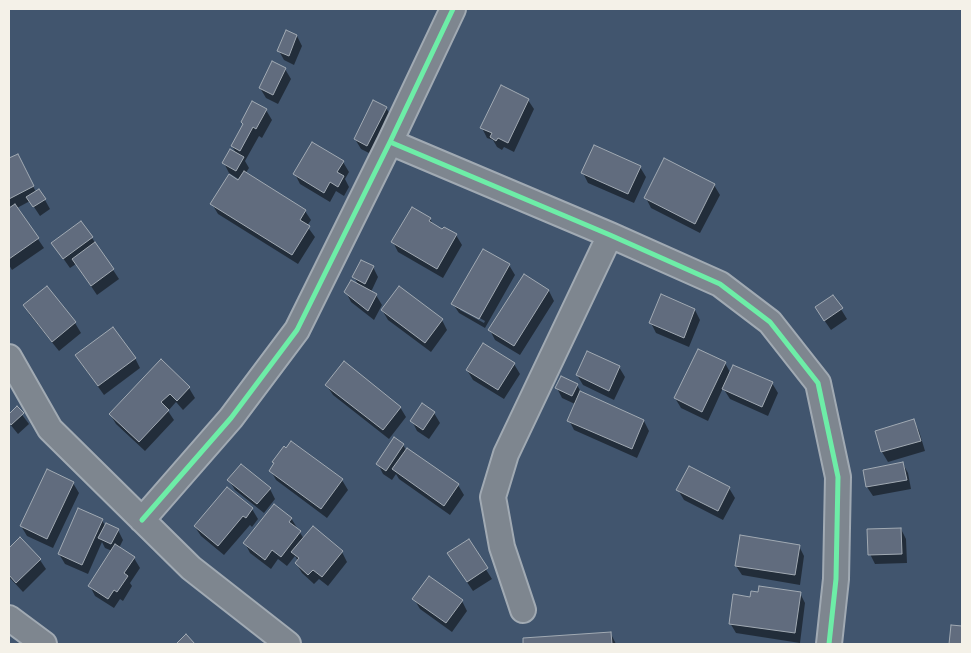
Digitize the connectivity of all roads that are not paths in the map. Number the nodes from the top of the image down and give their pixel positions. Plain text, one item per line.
1 (453, 9) edge
2 (390, 142) junction
3 (610, 235) junction
4 (9, 357) edge
5 (142, 520) junction
6 (524, 610) dead end
7 (9, 618) edge
8 (44, 644) edge
9 (288, 644) edge
10 (829, 644) edge

1 - 2 street
2 - 3 street
2 - 5 street
3 - 6 street
3 - 10 street
4 - 5 street
5 - 9 street
7 - 8 street

